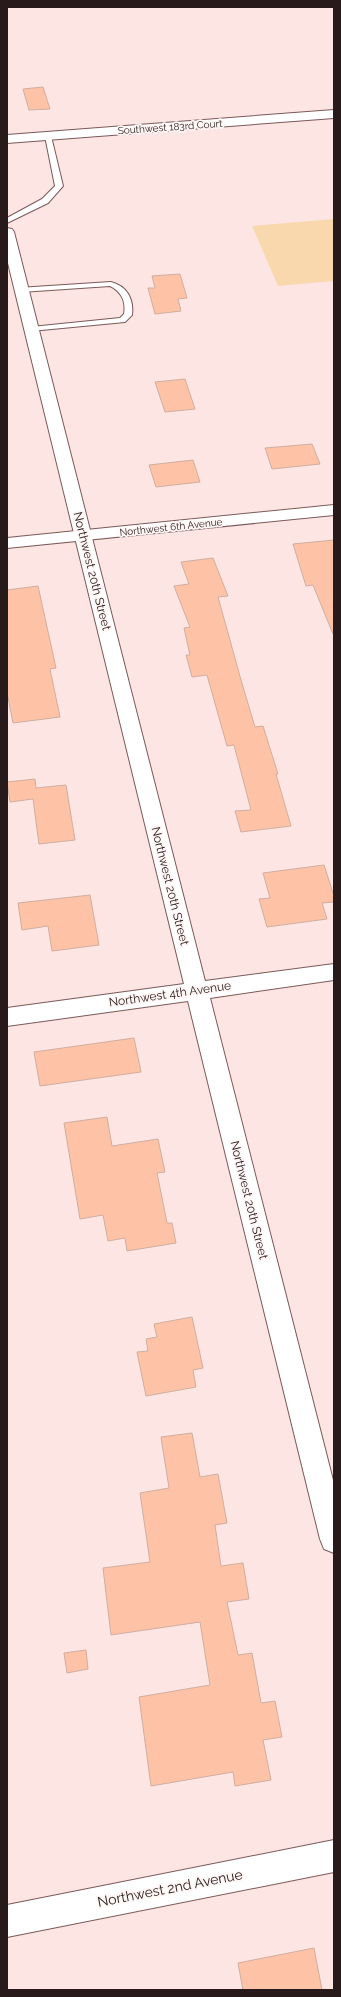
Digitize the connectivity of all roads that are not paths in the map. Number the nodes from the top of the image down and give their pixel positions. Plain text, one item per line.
1 (334, 114) edge
2 (48, 136) junction
3 (7, 139) edge
4 (7, 221) edge
5 (7, 232) edge
6 (22, 290) junction
7 (31, 329) junction
8 (334, 510) edge
9 (83, 536) junction
10 (7, 543) edge
11 (334, 972) edge
12 (196, 990) junction
13 (7, 1016) edge
14 (334, 1539) edge
15 (334, 1856) edge
16 (7, 1921) edge

1 - 2 street, Southwest 183rd Court
2 - 3 street, Southwest 183rd Court
2 - 4 lane
5 - 6 street, Northwest 20th Street
6 - 7 street, Northwest 20th Street
6 - 7 lane
7 - 9 street, Northwest 20th Street
8 - 9 street, Northwest 6th Avenue
9 - 10 street, Northwest 6th Avenue
9 - 12 street, Northwest 20th Street
11 - 12 street, Northwest 4th Avenue
12 - 13 street, Northwest 4th Avenue
12 - 14 street, Northwest 20th Street
15 - 16 street, Northwest 2nd Avenue

